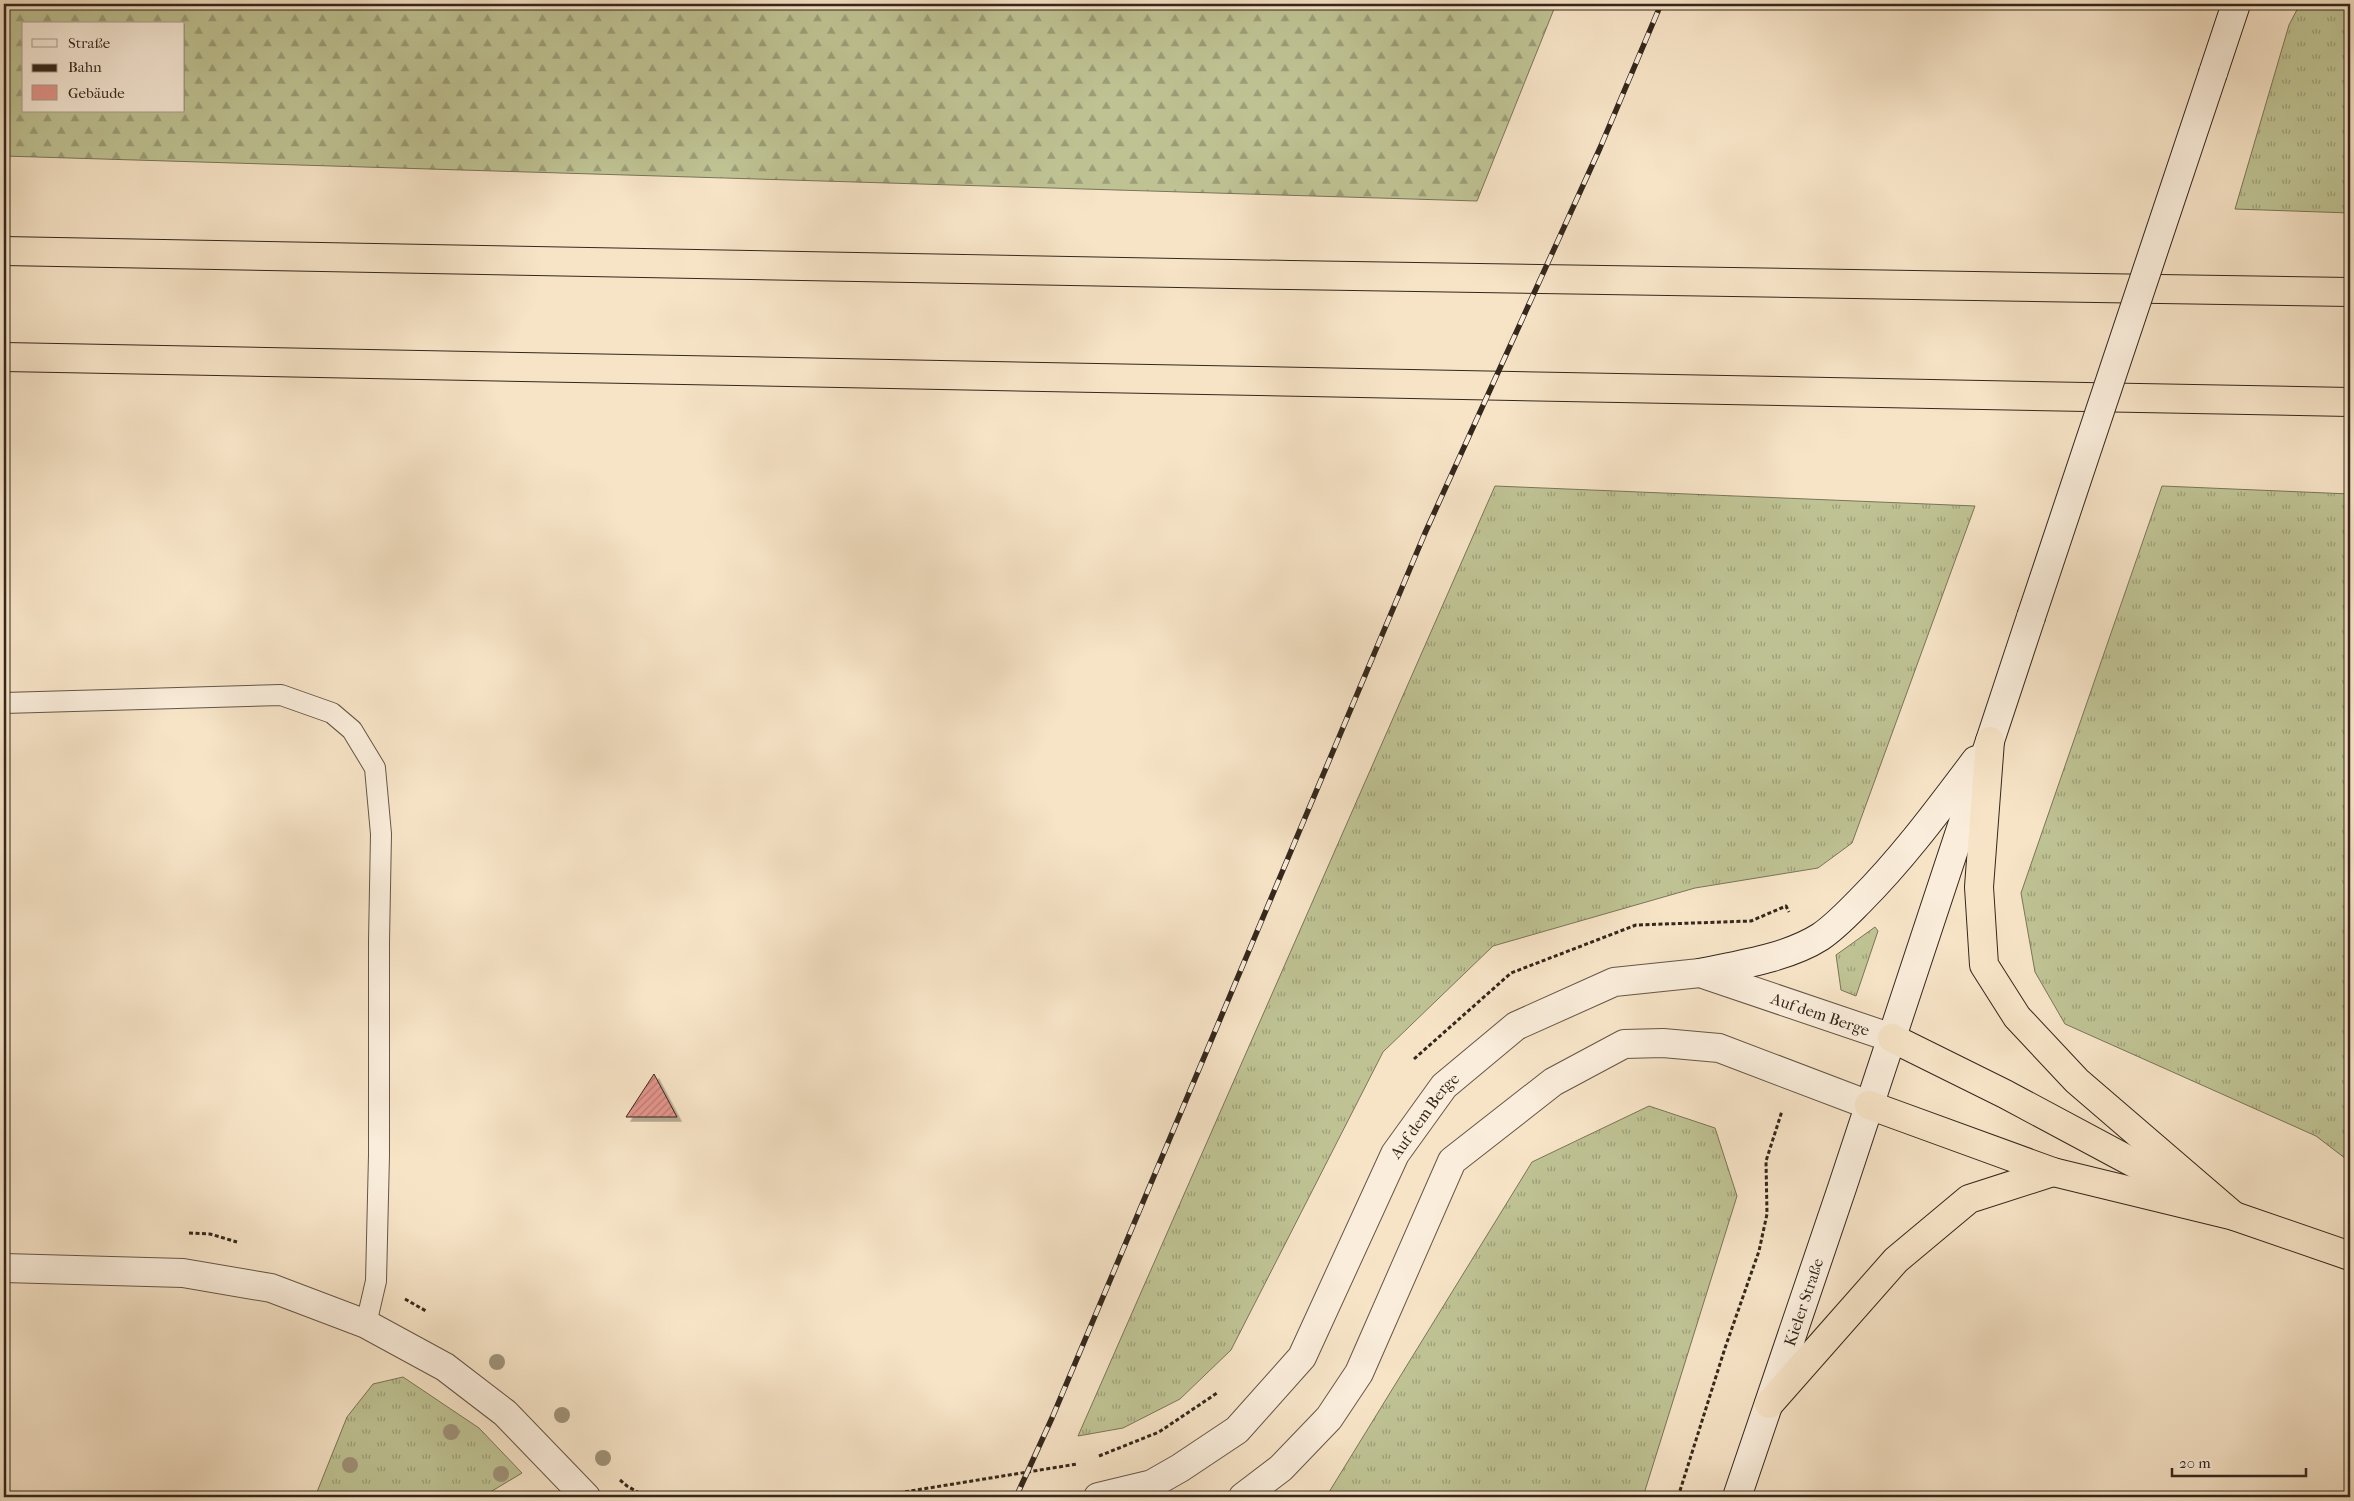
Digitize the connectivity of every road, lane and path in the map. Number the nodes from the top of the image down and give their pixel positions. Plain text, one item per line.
1 (2236, 4) edge
2 (4, 251) edge
3 (2349, 292) edge
4 (4, 357) edge
5 (2320, 402) junction
6 (2350, 402) edge
7 (2350, 415) edge
8 (4, 703) edge
9 (1990, 740) junction
10 (1700, 973) junction
11 (1892, 1038) junction
12 (1794, 1076) junction
13 (1870, 1105) junction
14 (2053, 1172) junction
15 (2234, 1216) junction
16 (2350, 1256) edge
17 (4, 1268) edge
18 (366, 1324) junction
19 (1769, 1404) junction
20 (584, 1497) edge
21 (1098, 1497) edge
22 (1243, 1497) edge
23 (1678, 1497) edge
24 (1737, 1497) edge

1 - 9 street, Kieler Straße, bridge
2 - 3 highway
4 - 5 highway
5 - 6 highway
5 - 7 highway
8 - 18 lane
9 - 10 street
9 - 11 street, Kieler Straße
9 - 15 highway
10 - 11 street, Auf dem Berge
10 - 21 street, Auf dem Berge
11 - 13 street, Kieler Straße
11 - 15 highway
12 - 13 street
12 - 22 street
12 - 23 path
13 - 14 highway
13 - 19 street, Kieler Straße
14 - 15 highway
14 - 19 highway
15 - 16 highway
17 - 18 street
18 - 20 street
19 - 24 street, Kieler Straße

